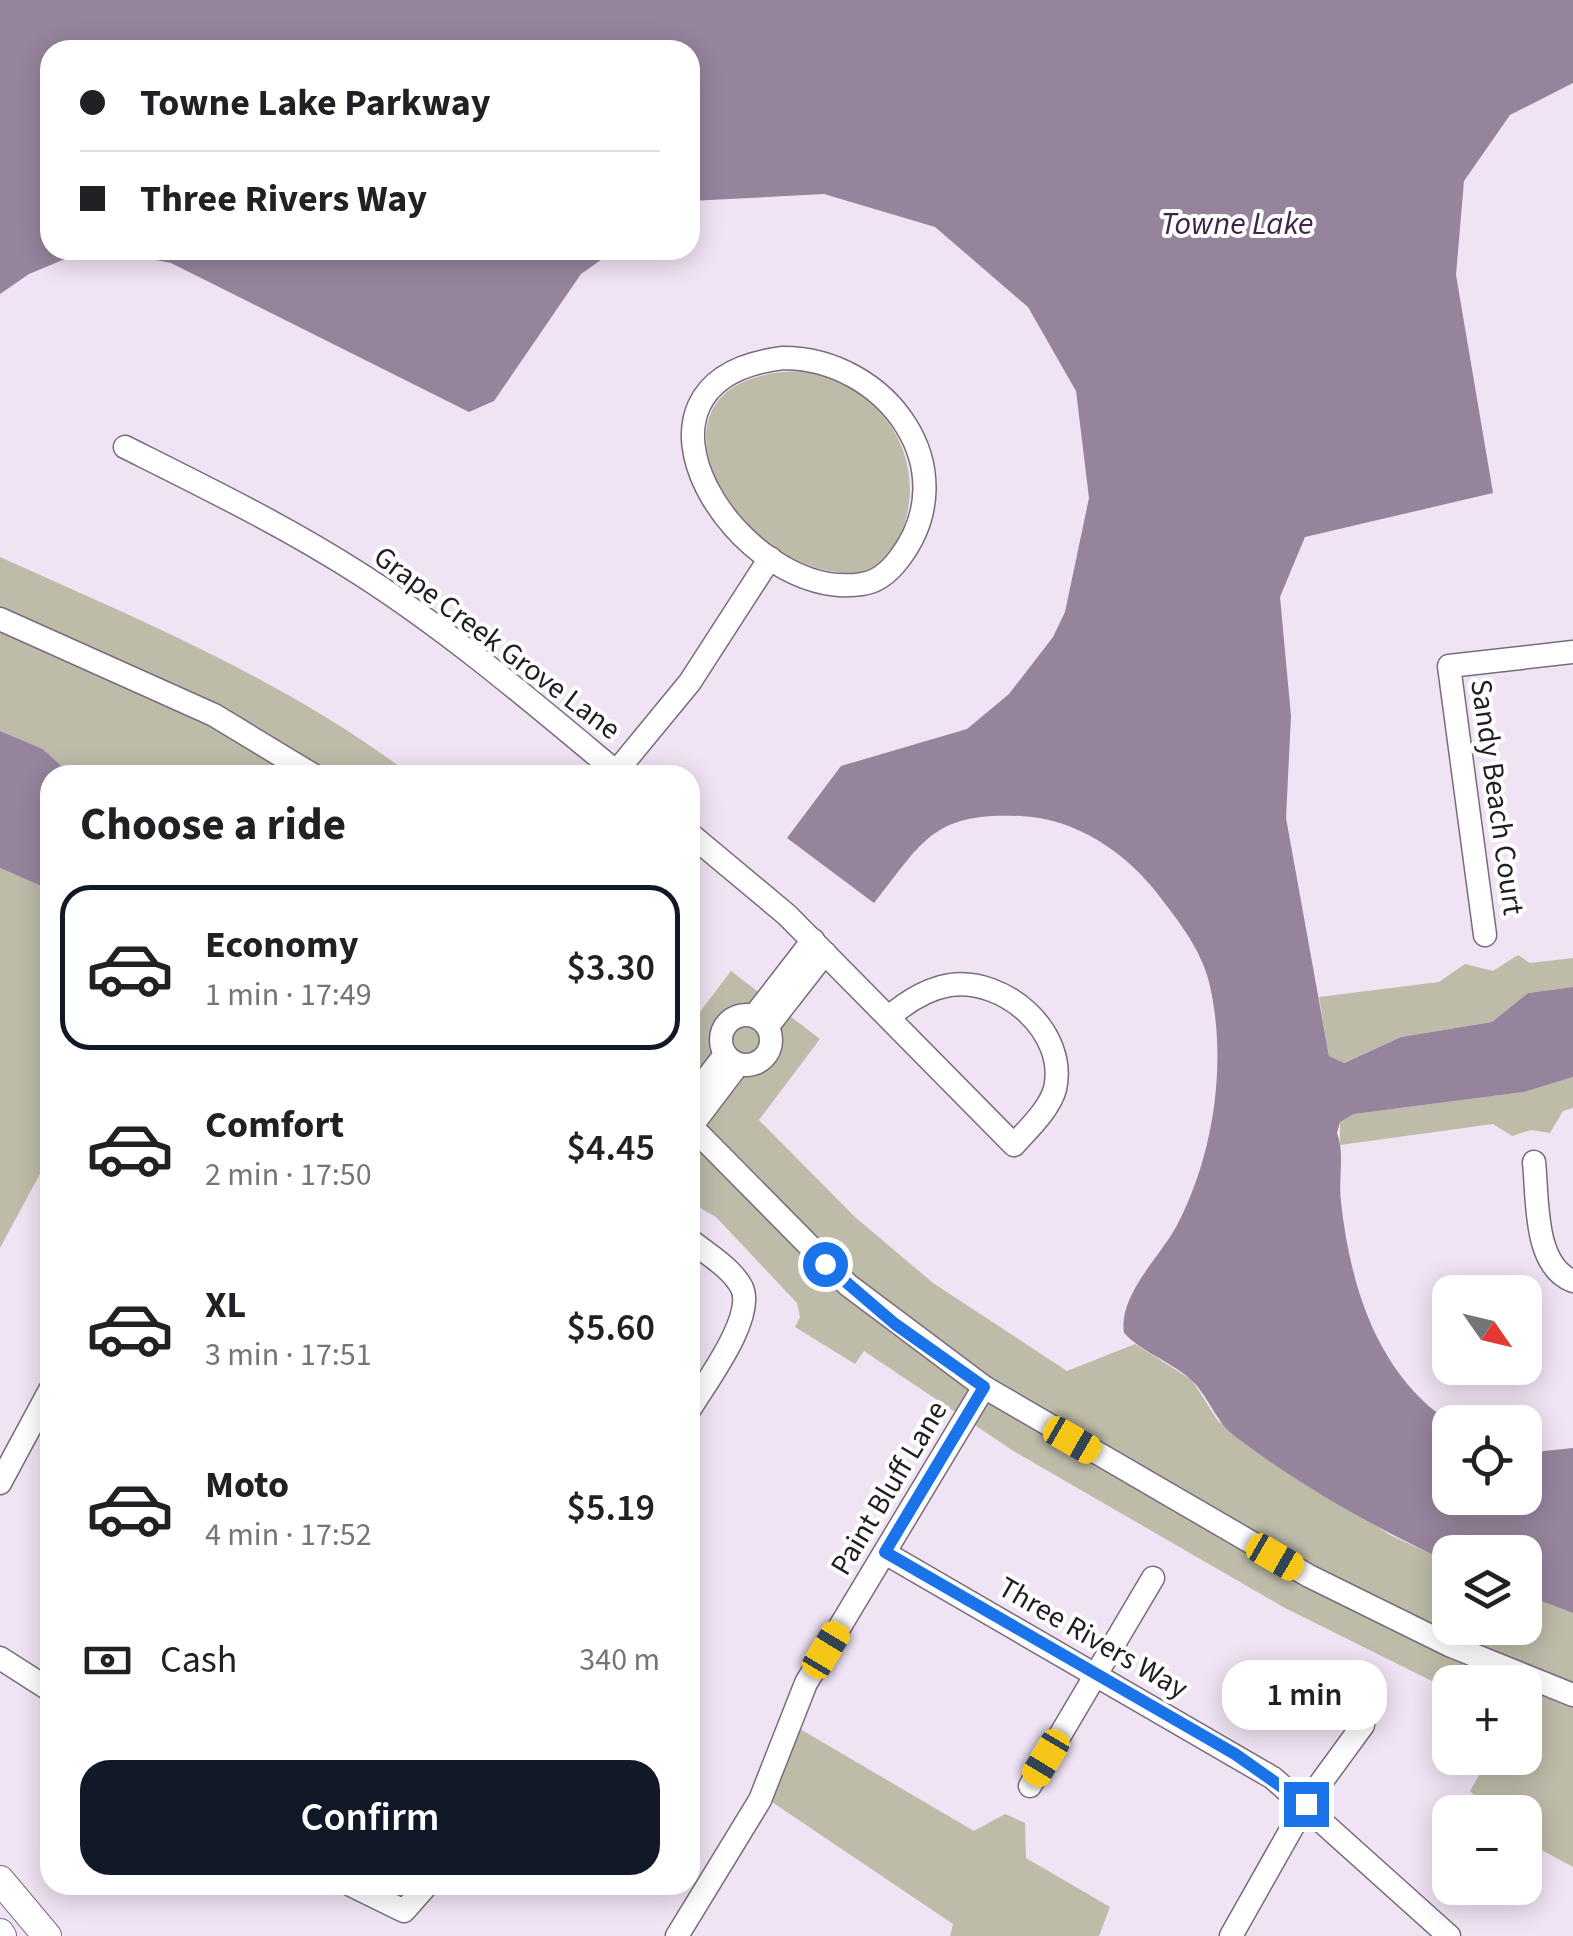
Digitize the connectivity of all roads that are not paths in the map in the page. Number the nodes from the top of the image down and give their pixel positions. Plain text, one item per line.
1 (125, 448) dead end
2 (770, 558) junction
3 (0, 619) edge
4 (1573, 652) edge
5 (296, 765) edge
6 (607, 765) edge
7 (625, 765) edge
8 (700, 843) edge
9 (1485, 936) dead end
10 (819, 946) junction
11 (888, 1017) junction
12 (762, 1020) junction
13 (731, 1061) junction
14 (700, 1090) edge
15 (700, 1111) edge
16 (700, 1137) edge
17 (1534, 1162) dead end
18 (700, 1248) edge
19 (1573, 1281) edge
20 (984, 1387) junction
21 (700, 1391) edge
22 (40, 1409) edge
23 (0, 1483) edge
24 (885, 1552) junction
25 (1153, 1578) dead end
26 (0, 1658) edge
27 (1096, 1674) junction
28 (40, 1684) edge
29 (1573, 1695) edge
30 (1364, 1725) dead end
31 (1030, 1786) dead end
32 (1306, 1804) junction
33 (0, 1880) edge
34 (371, 1895) edge
35 (418, 1895) edge
36 (47, 1936) edge
37 (677, 1936) edge
38 (1231, 1936) edge
39 (1449, 1936) edge

1 - 6 street, Grape Creek Grove Lane
2 - 2 street
2 - 7 street
3 - 5 street
4 - 9 street, Sandy Beach Court
8 - 10 street
10 - 11 street
10 - 12 street
11 - 11 street
12 - 13 street
12 - 13 street
13 - 14 street
13 - 15 street
16 - 20 street
17 - 19 street
18 - 21 street
20 - 24 street, Paint Bluff Lane
20 - 29 street
22 - 23 street
24 - 27 street, Three Rivers Way
24 - 37 street, Paint Bluff Lane
25 - 27 street
26 - 28 street
27 - 31 street
27 - 32 street, Three Rivers Way
30 - 32 street
32 - 38 street
32 - 39 street, Three Rivers Way
33 - 36 main road
34 - 35 street

